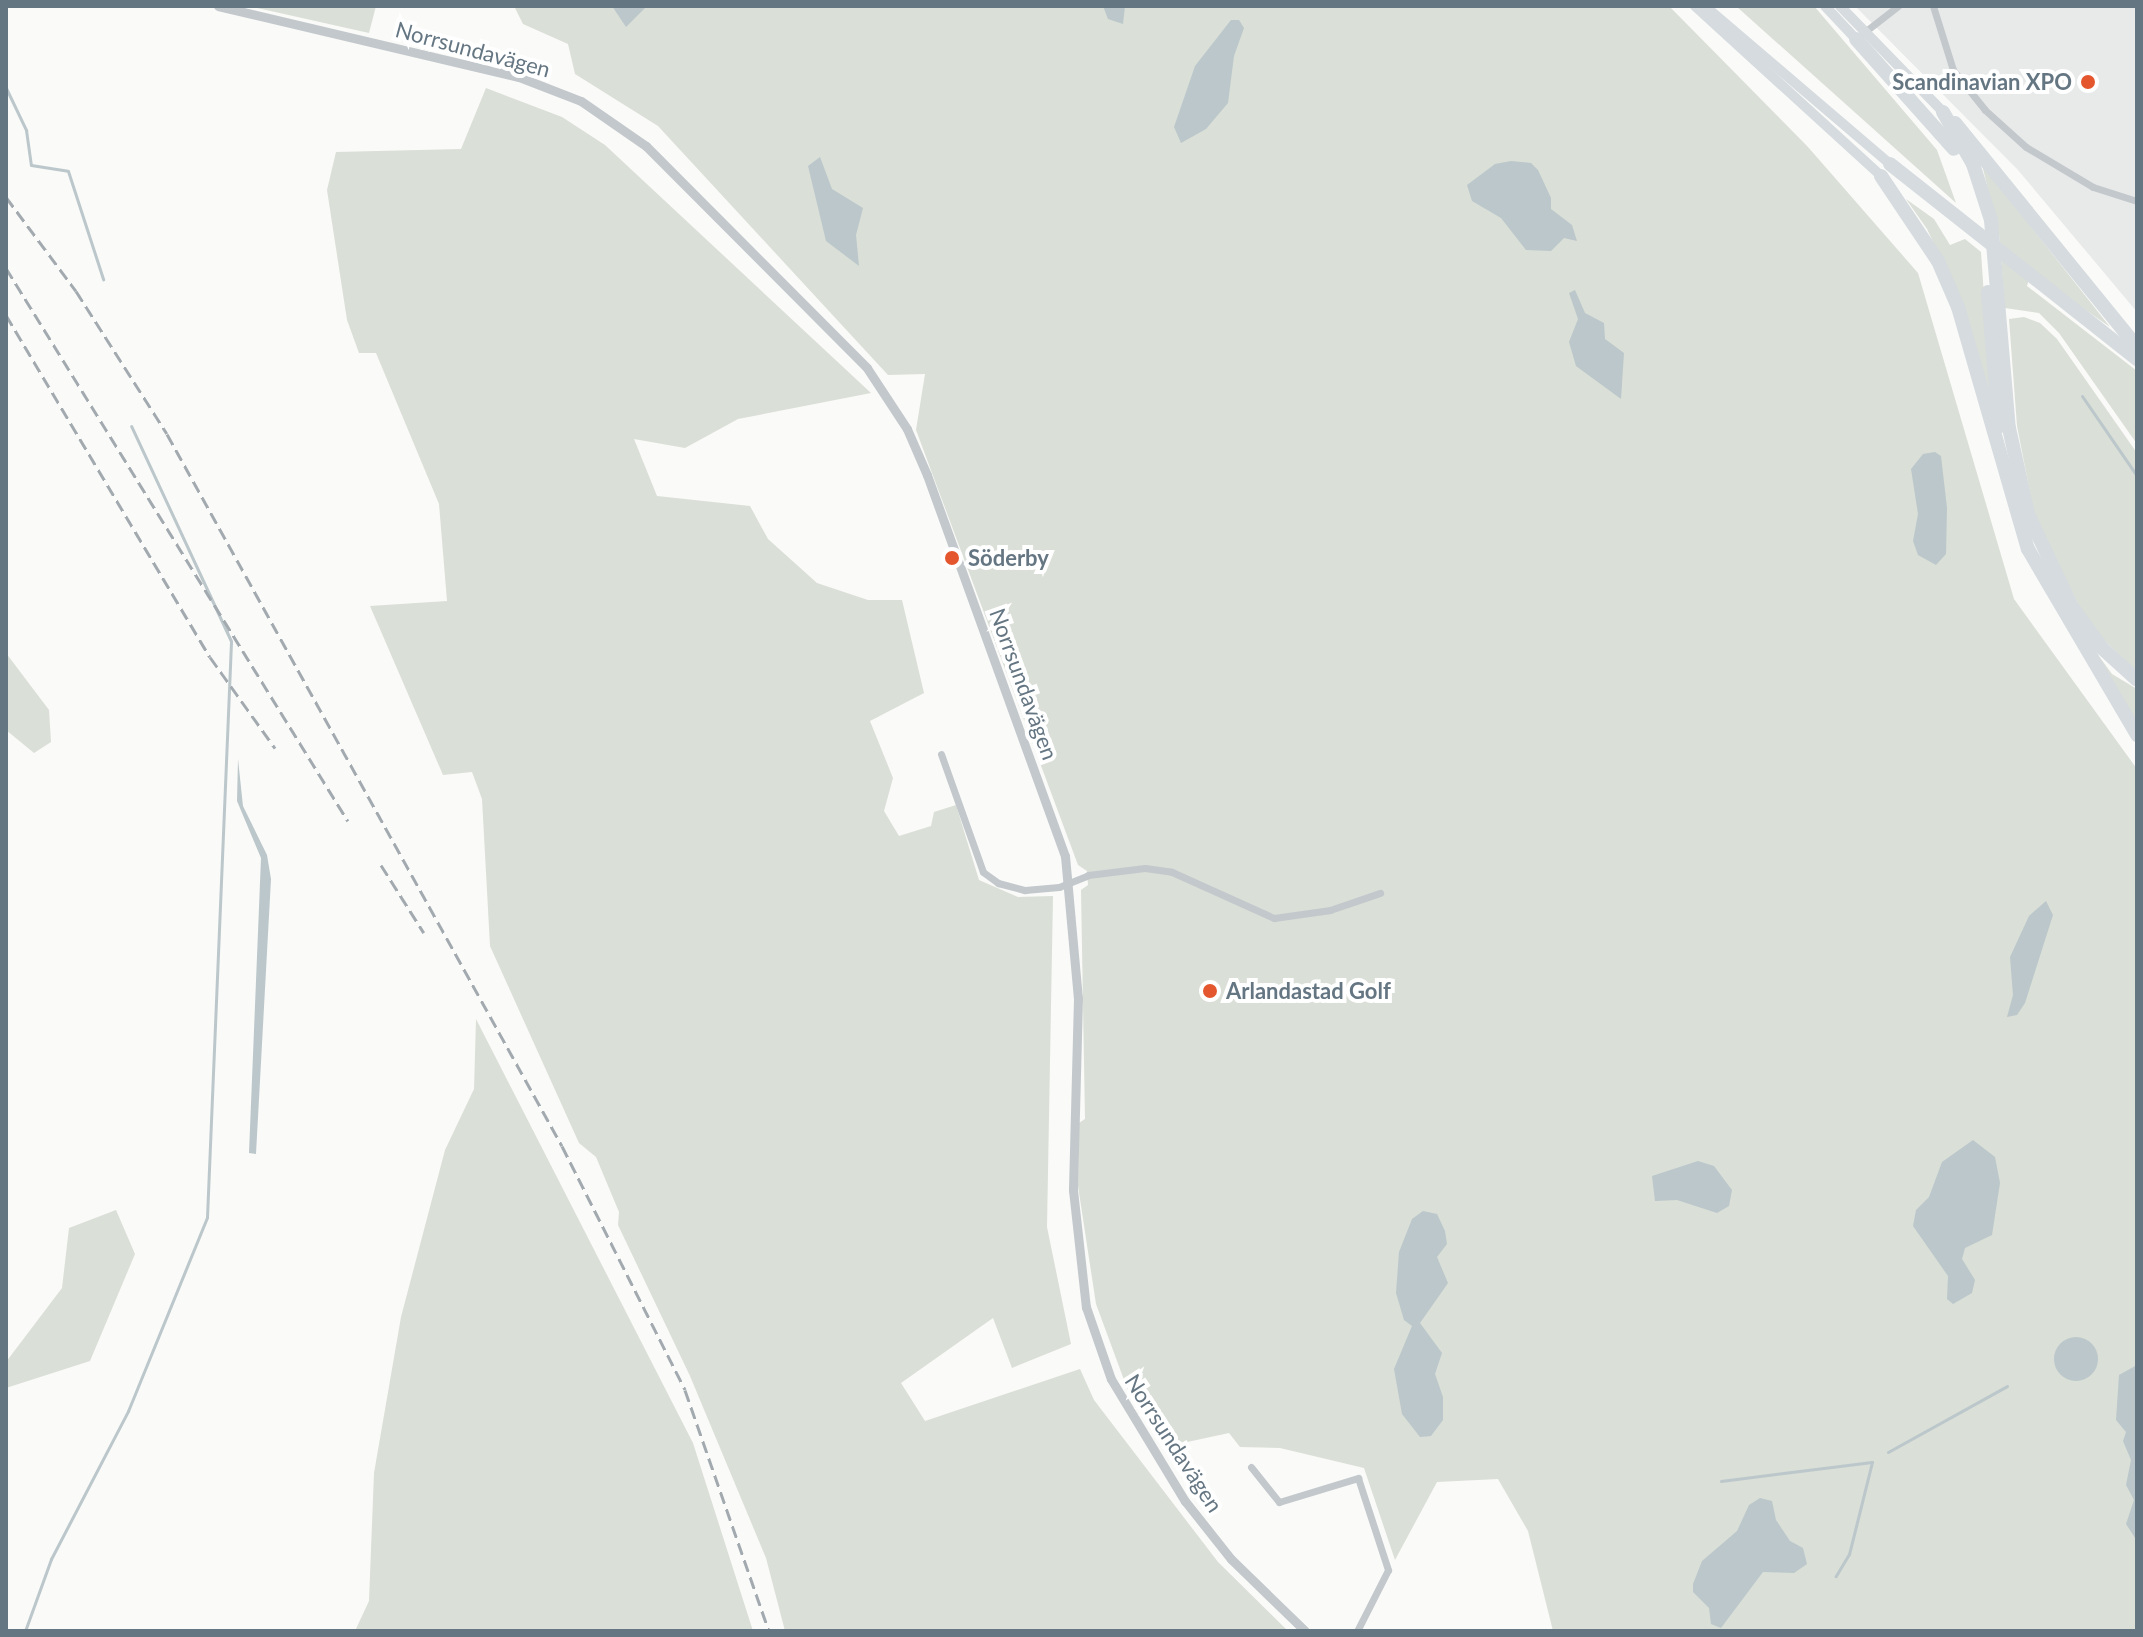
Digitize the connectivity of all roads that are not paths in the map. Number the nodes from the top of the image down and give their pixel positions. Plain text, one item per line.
1 (218, 6) edge
2 (1695, 6) edge
3 (1705, 6) edge
4 (1825, 6) edge
5 (1840, 6) edge
6 (1898, 6) edge
7 (1933, 6) edge
8 (1860, 36) junction
9 (1943, 112) junction
10 (1885, 170) junction
11 (2137, 201) edge
12 (2137, 347) edge
13 (2137, 359) edge
14 (2006, 479) junction
15 (2137, 680) edge
16 (2137, 735) edge
17 (941, 754) dead end
18 (1071, 881) junction
19 (1380, 893) dead end
20 (1251, 1467) dead end
21 (1305, 1631) edge
22 (1357, 1631) edge

1 - 18 street, Norrsundavägen
2 - 10 main road
3 - 10 main road
4 - 8 main road
5 - 8 main road
6 - 8 street
7 - 11 street
8 - 9 main road
8 - 14 highway
9 - 12 highway
9 - 15 highway
10 - 13 highway
10 - 14 highway
14 - 16 highway
17 - 18 street
18 - 19 street
18 - 21 street, Norrsundavägen
20 - 22 street

